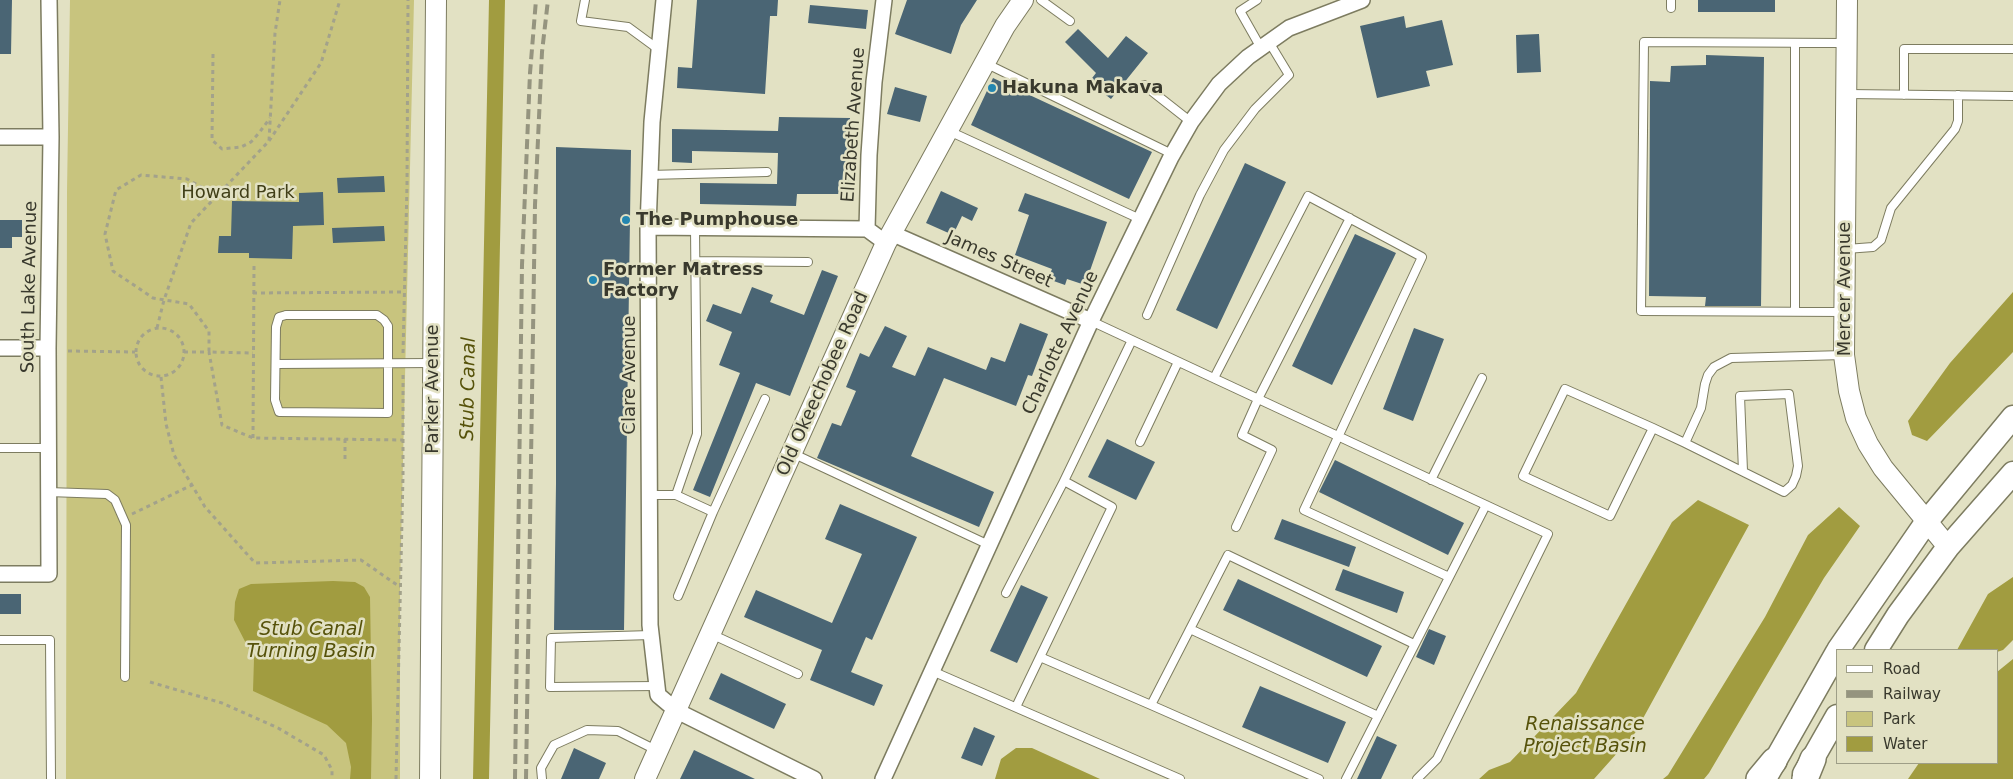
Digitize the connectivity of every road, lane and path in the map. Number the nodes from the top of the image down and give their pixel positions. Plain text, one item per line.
1 (50, 0) edge
2 (280, 0) edge
3 (340, 0) edge
4 (408, 0) edge
5 (436, 0) edge
6 (585, 0) edge
7 (664, 0) edge
8 (884, 0) edge
9 (1023, 0) edge
10 (1041, 0) edge
11 (1257, 0) edge
12 (1847, 0) edge
13 (1353, 1) edge
14 (1070, 21) dead end
15 (1795, 43) junction
16 (1847, 43) junction
17 (1265, 45) junction
18 (658, 49) junction
19 (2013, 49) edge
20 (213, 54) dead end
21 (984, 62) junction
22 (1144, 85) dead end
23 (1846, 94) junction
24 (1904, 94) junction
25 (1958, 95) junction
26 (2013, 96) edge
27 (270, 118) junction
28 (1191, 122) junction
29 (947, 130) junction
30 (0, 137) edge
31 (51, 137) junction
32 (269, 141) junction
33 (1172, 154) junction
34 (767, 172) dead end
35 (650, 175) junction
36 (217, 196) junction
37 (1350, 218) junction
38 (1140, 219) junction
39 (648, 227) junction
40 (695, 228) junction
41 (867, 229) junction
42 (888, 238) junction
43 (1845, 249) junction
44 (696, 261) junction
45 (808, 262) dead end
46 (254, 266) dead end
47 (405, 292) junction
48 (253, 293) junction
49 (164, 300) junction
50 (1794, 312) junction
51 (1844, 312) junction
52 (1147, 315) dead end
53 (1091, 321) junction
54 (157, 328) junction
55 (1132, 340) junction
56 (0, 348) edge
57 (48, 348) junction
58 (68, 351) dead end
59 (135, 352) junction
60 (184, 352) junction
61 (209, 352) junction
62 (253, 353) junction
63 (1844, 355) junction
64 (1178, 362) junction
65 (388, 363) junction
66 (403, 363) junction
67 (433, 363) junction
68 (276, 364) junction
69 (161, 377) junction
70 (1214, 378) junction
71 (1482, 378) dead end
72 (765, 399) dead end
73 (1258, 399) junction
74 (2013, 417) edge
75 (1653, 428) junction
76 (1338, 437) junction
77 (253, 438) junction
78 (345, 439) junction
79 (403, 440) junction
80 (1140, 442) dead end
81 (1685, 442) junction
82 (0, 448) edge
83 (48, 448) junction
84 (792, 452) junction
85 (345, 460) dead end
86 (1743, 471) junction
87 (2013, 473) edge
88 (1431, 480) junction
89 (1064, 481) junction
90 (192, 485) junction
91 (48, 492) junction
92 (650, 495) junction
93 (676, 495) junction
94 (1486, 505) junction
95 (713, 512) junction
96 (123, 518) junction
97 (1927, 521) junction
98 (1236, 527) dead end
99 (989, 545) junction
100 (1948, 547) junction
101 (0, 574) edge
102 (1449, 577) junction
103 (400, 587) junction
104 (1006, 593) dead end
105 (678, 596) dead end
106 (1190, 629) junction
107 (711, 634) junction
108 (651, 636) junction
109 (0, 640) edge
110 (1414, 644) junction
111 (1838, 649) edge
112 (1877, 649) edge
113 (1836, 653) edge
114 (1040, 657) junction
115 (932, 671) junction
116 (798, 674) dead end
117 (125, 677) dead end
118 (150, 682) dead end
119 (657, 686) junction
120 (1151, 705) junction
121 (1016, 707) junction
122 (677, 711) junction
123 (1378, 716) junction
124 (1836, 718) edge
125 (658, 751) junction
126 (1806, 772) edge
127 (1766, 773) edge
128 (51, 779) edge
129 (332, 779) edge
130 (396, 779) edge
131 (430, 779) edge
132 (542, 779) edge
133 (645, 779) edge
134 (814, 779) edge
135 (884, 779) edge
136 (1180, 779) edge
137 (1318, 779) edge
138 (1346, 779) edge
139 (1417, 779) edge

1 - 31 street, South Lake Avenue
2 - 27 path
3 - 32 path
4 - 47 path
5 - 67 street, Parker Avenue
6 - 18 lane
7 - 18 street, Clare Avenue
8 - 41 street, Elizabeth Avenue
9 - 21 street, Old Okeechobee Road
10 - 14 lane
11 - 17 lane
12 - 16 street, Mercer Avenue
13 - 17 street, Charlotte Avenue
15 - 16 lane
15 - 50 lane
15 - 50 lane
16 - 23 street, Mercer Avenue
17 - 28 street, Charlotte Avenue
17 - 52 lane
18 - 35 street, Clare Avenue
19 - 24 lane
20 - 27 path
21 - 29 street, Old Okeechobee Road
21 - 33 lane
22 - 28 lane
23 - 24 lane
23 - 43 street, Mercer Avenue
24 - 25 lane
25 - 26 lane
25 - 43 lane
27 - 32 path
28 - 33 street, Charlotte Avenue
29 - 38 lane
29 - 42 street, Old Okeechobee Road
30 - 31 street
31 - 57 street, South Lake Avenue
32 - 36 path
33 - 38 street, Charlotte Avenue
34 - 35 lane
35 - 39 street, Clare Avenue
36 - 49 path
36 - 49 path
37 - 70 lane
37 - 73 lane
37 - 76 lane
38 - 53 street, Charlotte Avenue
39 - 40 street
39 - 92 street, Clare Avenue
40 - 41 street
40 - 44 lane
41 - 42 street
42 - 53 street, James Street
42 - 84 street, Old Okeechobee Road
43 - 51 street, Mercer Avenue
44 - 45 lane
44 - 93 lane
46 - 48 path
47 - 48 path
47 - 66 path
48 - 62 path
49 - 54 path
49 - 61 path
50 - 51 lane
51 - 63 street, Mercer Avenue
53 - 55 lane
53 - 99 street, Charlotte Avenue
54 - 59 path
54 - 60 path
55 - 64 lane
55 - 89 lane
56 - 57 street
57 - 83 street, South Lake Avenue
58 - 59 path
59 - 69 path
60 - 61 path
60 - 69 path
61 - 62 path
61 - 77 path
62 - 77 path
63 - 81 lane
63 - 97 street, Mercer Avenue
64 - 70 lane
64 - 80 lane
65 - 66 lane
65 - 68 lane
65 - 68 lane
65 - 68 lane
66 - 67 lane
66 - 79 path
67 - 131 street, Parker Avenue
69 - 90 path
70 - 73 lane
71 - 88 lane
72 - 95 lane
73 - 76 lane
73 - 98 lane
74 - 97 main road
75 - 75 lane
75 - 81 lane
76 - 88 lane
76 - 102 lane
77 - 78 path
78 - 79 path
78 - 85 path
79 - 103 path
81 - 86 lane
82 - 83 lane
83 - 91 street, South Lake Avenue
84 - 99 lane
84 - 107 street, Old Okeechobee Road
86 - 86 lane
87 - 100 main road
88 - 94 lane
89 - 104 lane
89 - 114 lane
90 - 96 path
90 - 103 path
91 - 96 lane
91 - 101 street, South Lake Avenue
92 - 93 lane
92 - 108 street, Clare Avenue
93 - 95 lane
94 - 102 lane
94 - 139 lane
95 - 105 lane
96 - 117 lane
97 - 100 street, Mercer Avenue
97 - 111 main road
99 - 115 street, Charlotte Avenue
100 - 112 main road
102 - 110 lane
103 - 130 path
106 - 110 lane
106 - 120 lane
106 - 123 lane
107 - 116 lane
107 - 122 street, Old Okeechobee Road
108 - 119 street, Clare Avenue
108 - 119 lane
109 - 128 lane
110 - 123 lane
113 - 127 main road
114 - 120 lane
114 - 121 lane
115 - 121 lane
115 - 135 street, Charlotte Avenue
118 - 129 path
119 - 122 street, Clare Avenue
120 - 137 lane
121 - 136 lane
122 - 125 street, Old Okeechobee Road
122 - 134 street, Clare Avenue
123 - 138 lane
124 - 126 main road
125 - 132 lane
125 - 133 street, Old Okeechobee Road

